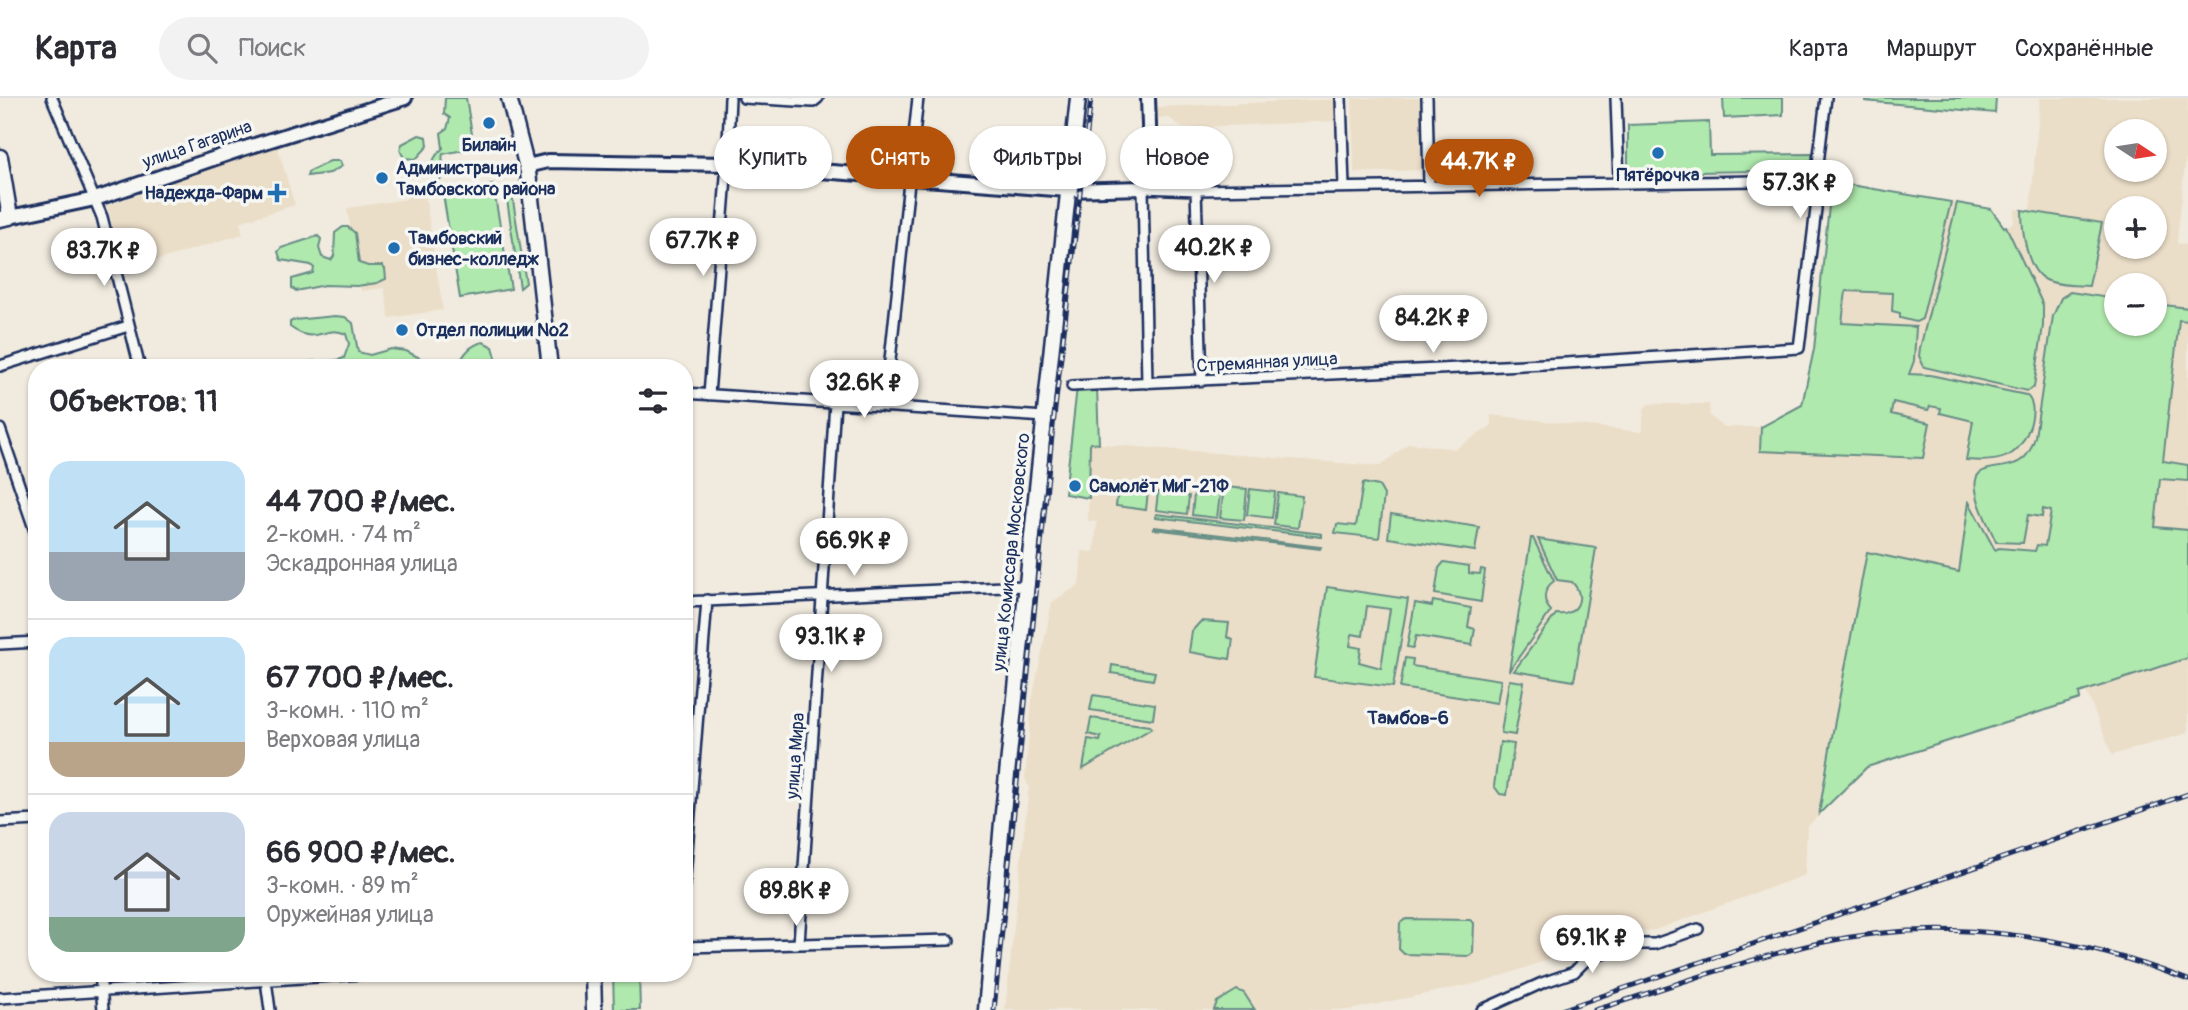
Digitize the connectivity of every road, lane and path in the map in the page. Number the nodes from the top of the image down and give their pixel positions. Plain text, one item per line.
1 (52, 98) edge
2 (405, 98) edge
3 (509, 98) edge
4 (730, 98) edge
5 (744, 98) edge
6 (818, 98) edge
7 (918, 98) edge
8 (1078, 98) edge
9 (1148, 98) edge
10 (1341, 98) edge
11 (1427, 98) edge
12 (1616, 98) edge
13 (1826, 98) edge
14 (729, 126) edge
15 (915, 126) edge
16 (1149, 126) edge
17 (0, 156) edge
18 (714, 164) edge
19 (527, 166) junction
20 (1816, 180) junction
21 (1619, 182) junction
22 (955, 183) edge
23 (1429, 185) junction
24 (1344, 187) junction
25 (725, 189) edge
26 (908, 189) edge
27 (1120, 189) edge
28 (1143, 189) edge
29 (1169, 189) edge
30 (1068, 190) junction
31 (1195, 190) junction
32 (95, 199) junction
33 (5, 218) edge
34 (128, 326) junction
35 (137, 359) edge
36 (549, 359) edge
37 (0, 366) edge
38 (1202, 381) junction
39 (1147, 383) junction
40 (1072, 386) dead end
41 (693, 394) edge
42 (709, 395) junction
43 (835, 403) junction
44 (885, 407) junction
45 (1045, 417) junction
46 (0, 429) edge
47 (28, 511) edge
48 (1026, 586) junction
49 (821, 594) junction
50 (707, 600) junction
51 (693, 601) edge
52 (28, 642) edge
53 (0, 644) edge
54 (693, 776) edge
55 (28, 820) edge
56 (0, 822) edge
57 (1698, 929) dead end
58 (949, 940) dead end
59 (799, 943) junction
60 (693, 947) edge
61 (100, 982) edge
62 (210, 982) edge
63 (266, 982) edge
64 (593, 982) edge
65 (101, 992) junction
66 (0, 998) edge
67 (103, 1010) edge
68 (270, 1010) edge
69 (594, 1010) edge
70 (986, 1010) edge
71 (1482, 1010) edge

1 - 32 street
2 - 32 street, улица Гагарина
3 - 19 main road
4 - 14 street
5 - 6 street
7 - 15 street
8 - 30 main road, улица Комиссара Московского
9 - 16 street
10 - 24 street
11 - 23 street
12 - 21 street
13 - 20 street
17 - 33 main road
18 - 19 street
19 - 36 main road
20 - 21 street
20 - 38 street, Стремянная улица
21 - 23 street
22 - 30 street
23 - 24 street
24 - 31 street
25 - 42 street
26 - 44 street
27 - 30 street
28 - 39 street
29 - 31 street
30 - 45 main road, улица Комиссара Московского
31 - 38 street
32 - 33 street, улица Гагарина
32 - 34 street
34 - 35 street
34 - 37 street
38 - 39 street, Стремянная улица
39 - 40 street, Стремянная улица
41 - 42 street
42 - 43 street
43 - 44 street
43 - 49 street, улица Мира
44 - 45 street
45 - 48 main road, улица Комиссара Московского
46 - 47 street
48 - 49 street
48 - 70 main road, улица Комиссара Московского
49 - 50 street
49 - 59 street, улица Мира
50 - 51 street
50 - 54 street
52 - 53 street
55 - 56 street
57 - 71 street
58 - 59 street
59 - 60 street
61 - 65 street
62 - 65 street
63 - 68 street
64 - 69 main road
65 - 66 street
65 - 67 street

